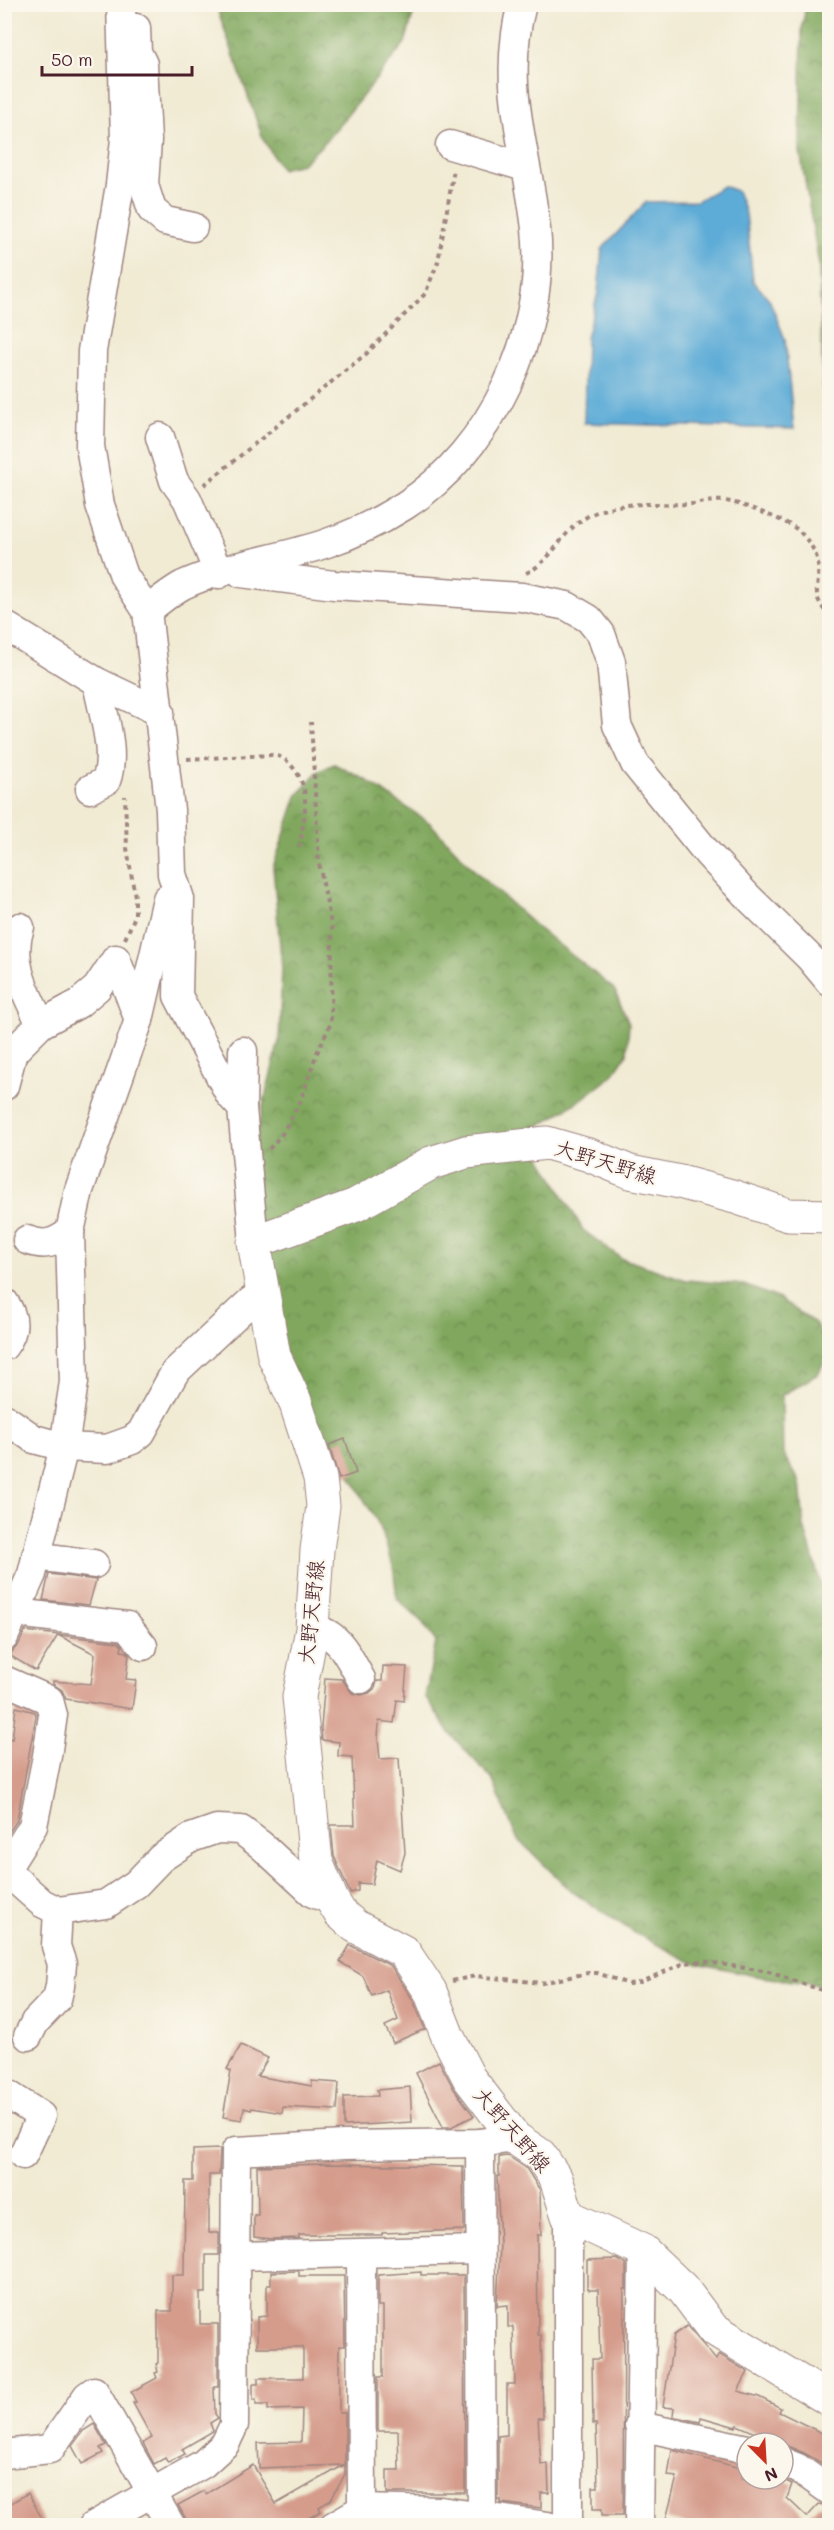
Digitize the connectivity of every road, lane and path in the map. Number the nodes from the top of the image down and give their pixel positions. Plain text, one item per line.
1 (121, 4) edge
2 (134, 4) edge
3 (522, 4) edge
4 (456, 147) joint
5 (525, 166) junction
6 (193, 227) dead end
7 (160, 437) dead end
8 (187, 499) junction
9 (223, 572) junction
10 (520, 576) dead end
11 (147, 612) junction
12 (830, 617) edge
13 (4, 625) edge
14 (97, 682) junction
15 (160, 712) junction
16 (311, 722) dead end
17 (164, 760) junction
18 (90, 789) dead end
19 (124, 795) dead end
20 (298, 852) dead end
21 (172, 874) junction
22 (20, 927) dead end
23 (116, 959) junction
24 (830, 982) edge
25 (139, 1020) junction
26 (41, 1024) junction
27 (9, 1049) edge
28 (243, 1051) dead end
29 (4, 1086) edge
30 (242, 1108) junction
31 (248, 1161) junction
32 (830, 1216) edge
33 (70, 1232) junction
34 (27, 1240) dead end
35 (254, 1242) junction
36 (263, 1296) junction
37 (4, 1302) edge
38 (4, 1346) edge
39 (4, 1418) edge
40 (64, 1447) junction
41 (36, 1556) junction
42 (94, 1564) dead end
43 (10, 1625) edge
44 (312, 1629) junction
45 (143, 1646) dead end
46 (361, 1679) dead end
47 (4, 1680) edge
48 (5, 1870) edge
49 (332, 1900) junction
50 (58, 1911) junction
51 (430, 1991) junction
52 (830, 1993) edge
53 (28, 2036) dead end
54 (4, 2092) edge
55 (515, 2138) junction
56 (480, 2143) junction
57 (23, 2155) dead end
58 (567, 2216) junction
59 (479, 2250) junction
60 (643, 2251) junction
61 (361, 2255) junction
62 (236, 2256) junction
63 (830, 2400) edge
64 (639, 2426) junction
65 (735, 2446) edge
66 (4, 2454) edge
67 (795, 2467) edge
68 (830, 2491) edge
69 (152, 2492) junction
70 (362, 2509) junction
71 (482, 2521) edge
72 (93, 2526) edge
73 (171, 2526) edge
74 (333, 2526) edge
75 (548, 2526) edge
76 (568, 2526) edge
77 (639, 2526) edge

1 - 11 street
2 - 6 street
3 - 5 street
4 - 5 street
4 - 8 path
5 - 9 street
7 - 8 street
8 - 9 street
9 - 11 street
9 - 24 street
10 - 12 path
11 - 15 street
13 - 14 street
14 - 15 street
14 - 18 street
15 - 17 street
16 - 31 path
17 - 20 path
17 - 21 street
19 - 23 path
21 - 25 street
21 - 30 street
22 - 26 street
23 - 25 street
23 - 26 street
25 - 33 street
26 - 27 street
27 - 29 street
28 - 30 street
30 - 31 street
31 - 35 street
32 - 35 main road, 大野天野線
33 - 34 street
33 - 40 street
35 - 36 main road, 大野天野線
36 - 40 street
36 - 44 main road, 大野天野線
37 - 38 street
39 - 40 street
40 - 41 street
41 - 42 street
41 - 43 street
43 - 45 street
44 - 46 street
44 - 49 main road, 大野天野線
47 - 48 street
48 - 50 street
49 - 50 street
49 - 51 main road, 大野天野線
50 - 53 street
51 - 52 path
51 - 55 main road, 大野天野線
54 - 57 street
55 - 56 street
55 - 58 main road, 大野天野線
56 - 59 street
56 - 62 street
58 - 60 main road
58 - 76 street
59 - 61 street
59 - 71 street
60 - 63 main road
60 - 64 street
61 - 62 street
61 - 70 street
62 - 69 street
64 - 65 street
64 - 77 street
66 - 69 street
67 - 68 street
69 - 72 street
69 - 73 street
70 - 71 street
70 - 74 street
71 - 75 street

